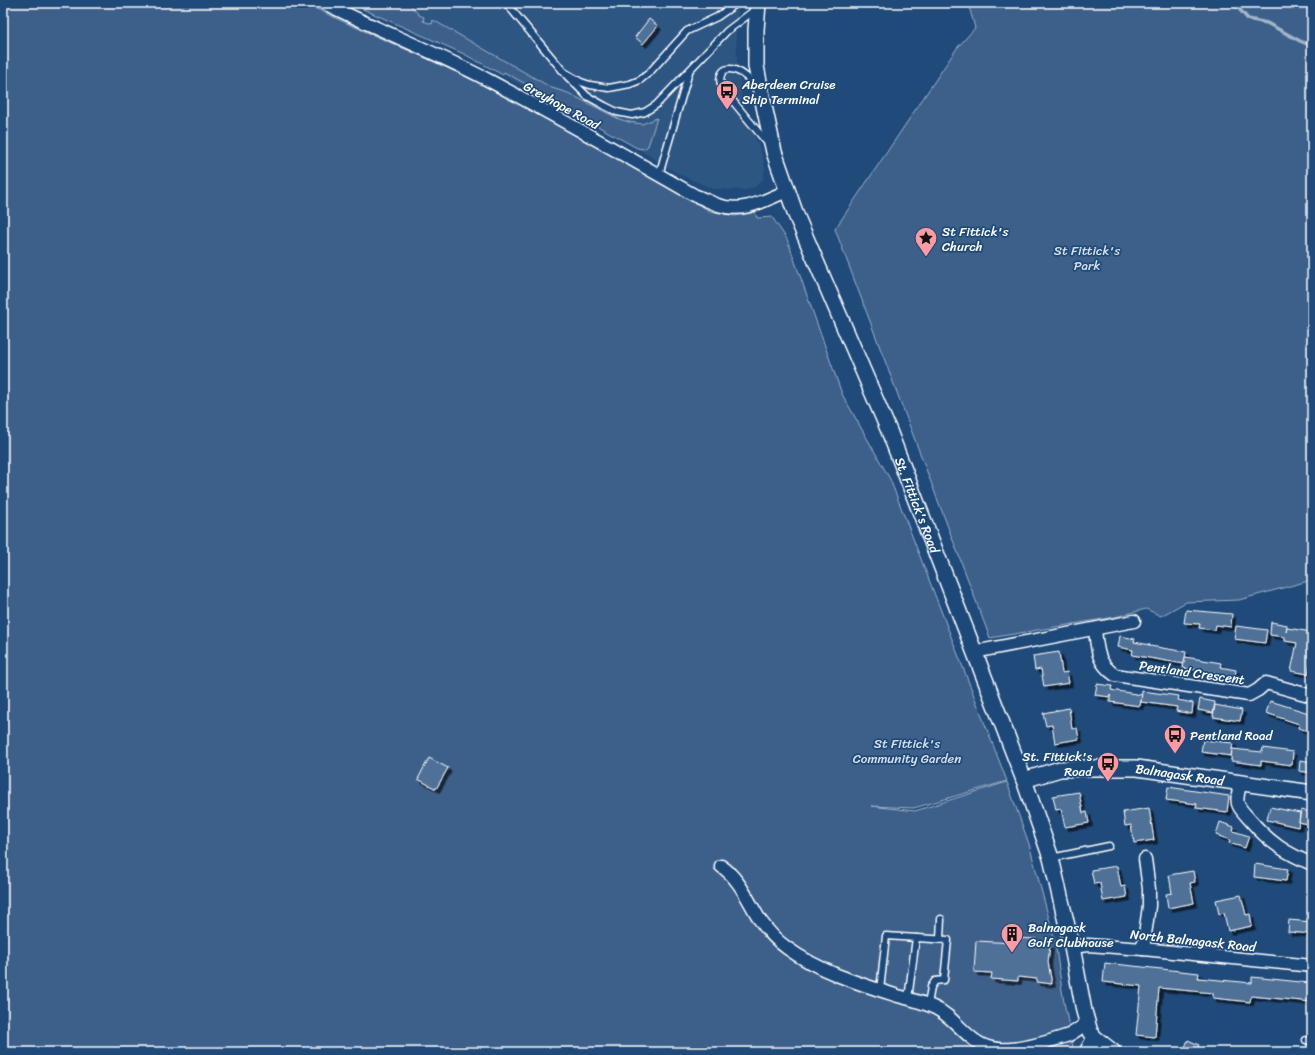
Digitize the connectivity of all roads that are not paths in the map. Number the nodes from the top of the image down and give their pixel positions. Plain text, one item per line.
1 (324, 3) edge
2 (506, 3) edge
3 (731, 3) edge
4 (737, 3) edge
5 (758, 6) edge
6 (726, 10) junction
7 (562, 70) junction
8 (690, 70) junction
9 (760, 92) junction
10 (774, 152) junction
11 (659, 175) junction
12 (787, 191) junction
13 (1134, 621) dead end
14 (1095, 629) junction
15 (974, 652) junction
16 (1312, 696) edge
17 (1024, 780) junction
18 (1241, 782) junction
19 (1312, 793) edge
20 (1109, 846) dead end
21 (1050, 858) junction
22 (1144, 858) dead end
23 (1312, 864) edge
24 (721, 866) dead end
25 (942, 919) dead end
26 (916, 938) junction
27 (940, 939) junction
28 (1072, 947) junction
29 (1143, 949) junction
30 (1312, 966) edge
31 (880, 990) junction
32 (908, 999) junction
33 (928, 1005) junction
34 (1087, 1023) junction
35 (1095, 1038) junction
36 (1087, 1052) edge
37 (1113, 1052) edge

1 - 11 street, Greyhope Road
2 - 7 lane
3 - 6 lane
4 - 6 lane
5 - 8 lane
5 - 9 street, St. Fittick's Road
6 - 7 lane
7 - 8 lane
8 - 11 lane
9 - 10 street, St. Fittick's Road
9 - 10 lane
10 - 12 street, St. Fittick's Road
11 - 12 street, Greyhope Road
12 - 15 street, St. Fittick's Road
13 - 14 street
14 - 15 street
14 - 16 street, Pentland Crescent
15 - 17 street, St. Fittick's Road
17 - 18 street, Balnagask Road
17 - 21 street, St. Fittick's Road
18 - 19 street, Balnagask Road
18 - 23 street
20 - 21 lane
21 - 28 street, St. Fittick's Road
22 - 29 street
24 - 31 street
25 - 27 lane
26 - 27 lane
26 - 31 lane
26 - 32 lane
27 - 33 lane
28 - 29 street, North Balnagask Road
28 - 34 street, St. Fittick's Road
29 - 30 street, North Balnagask Road
31 - 32 street
32 - 33 street
33 - 34 street
34 - 35 street, St. Fittick's Road
35 - 36 street
35 - 37 street

